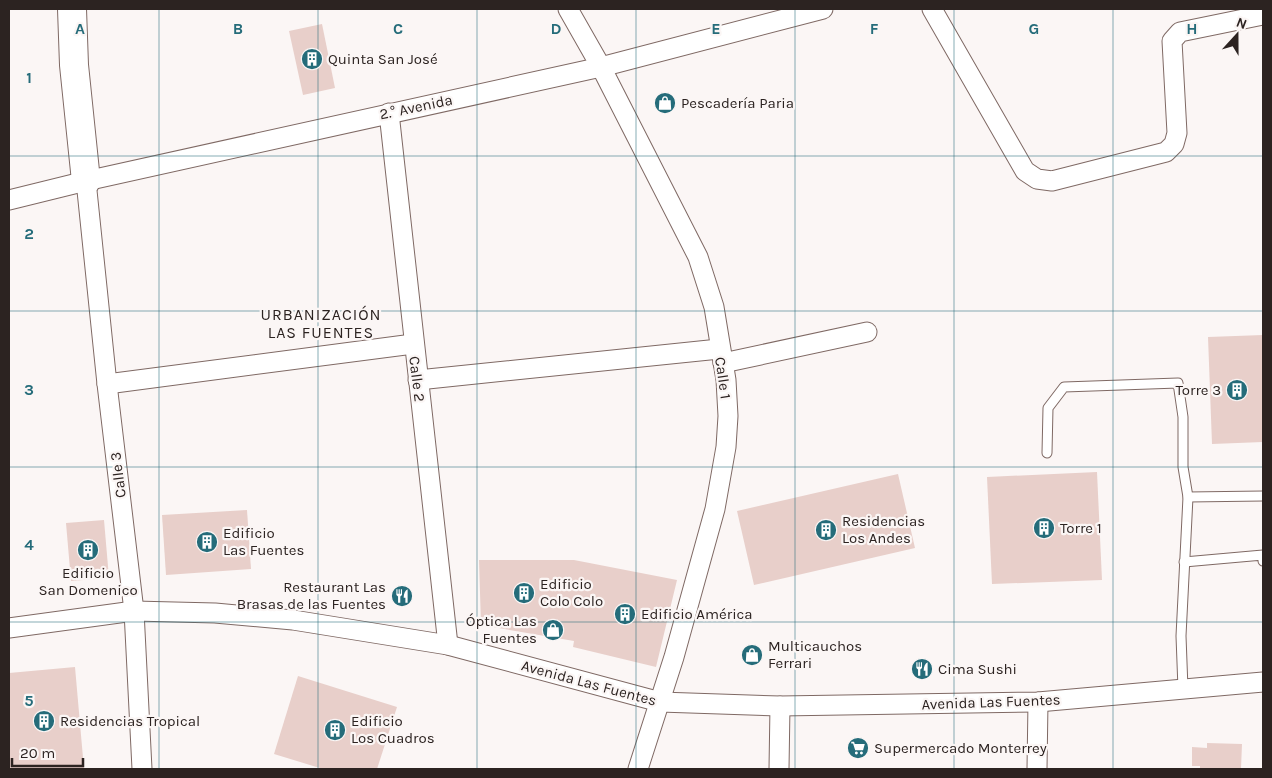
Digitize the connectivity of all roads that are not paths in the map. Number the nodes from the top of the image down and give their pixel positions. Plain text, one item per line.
1 (72, 9) edge
2 (568, 9) edge
3 (823, 9) edge
4 (932, 9) edge
5 (1263, 15) edge
6 (601, 67) junction
7 (389, 113) junction
8 (86, 181) junction
9 (9, 200) edge
10 (867, 332) dead end
11 (413, 344) junction
12 (721, 356) junction
13 (418, 380) junction
14 (107, 384) junction
15 (1047, 453) dead end
16 (1263, 496) edge
17 (1188, 497) junction
18 (1263, 561) edge
19 (1184, 562) junction
20 (134, 611) junction
21 (9, 628) edge
22 (448, 645) junction
23 (1263, 682) edge
24 (1183, 689) junction
25 (660, 702) junction
26 (1038, 702) junction
27 (780, 706) junction
28 (142, 769) edge
29 (638, 769) edge
30 (779, 769) edge
31 (1037, 769) edge

1 - 8 highway
2 - 6 street, Calle 1
3 - 6 street, 2.° Avenida
4 - 5 street
6 - 7 street, 2.° Avenida
6 - 12 street, Calle 1
7 - 8 street, 2.° Avenida
7 - 11 street, Calle 2
8 - 9 street, 2.° Avenida
8 - 14 street, Calle 3
10 - 12 street
11 - 13 street, Calle 2
11 - 14 street
12 - 13 street
12 - 25 street, Calle 1
13 - 22 street, Calle 2
14 - 20 street, Calle 3
15 - 17 lane
16 - 17 lane
17 - 19 lane
18 - 19 lane
19 - 24 lane
20 - 21 street, Avenida Las Fuentes
20 - 22 street, Avenida Las Fuentes
20 - 28 street, Calle 3
22 - 25 street, Avenida Las Fuentes
23 - 24 street, Avenida Las Fuentes
24 - 26 street, Avenida Las Fuentes
25 - 27 street, Avenida Las Fuentes
25 - 29 street, Calle 1
26 - 27 street, Avenida Las Fuentes
26 - 31 street
27 - 30 street

